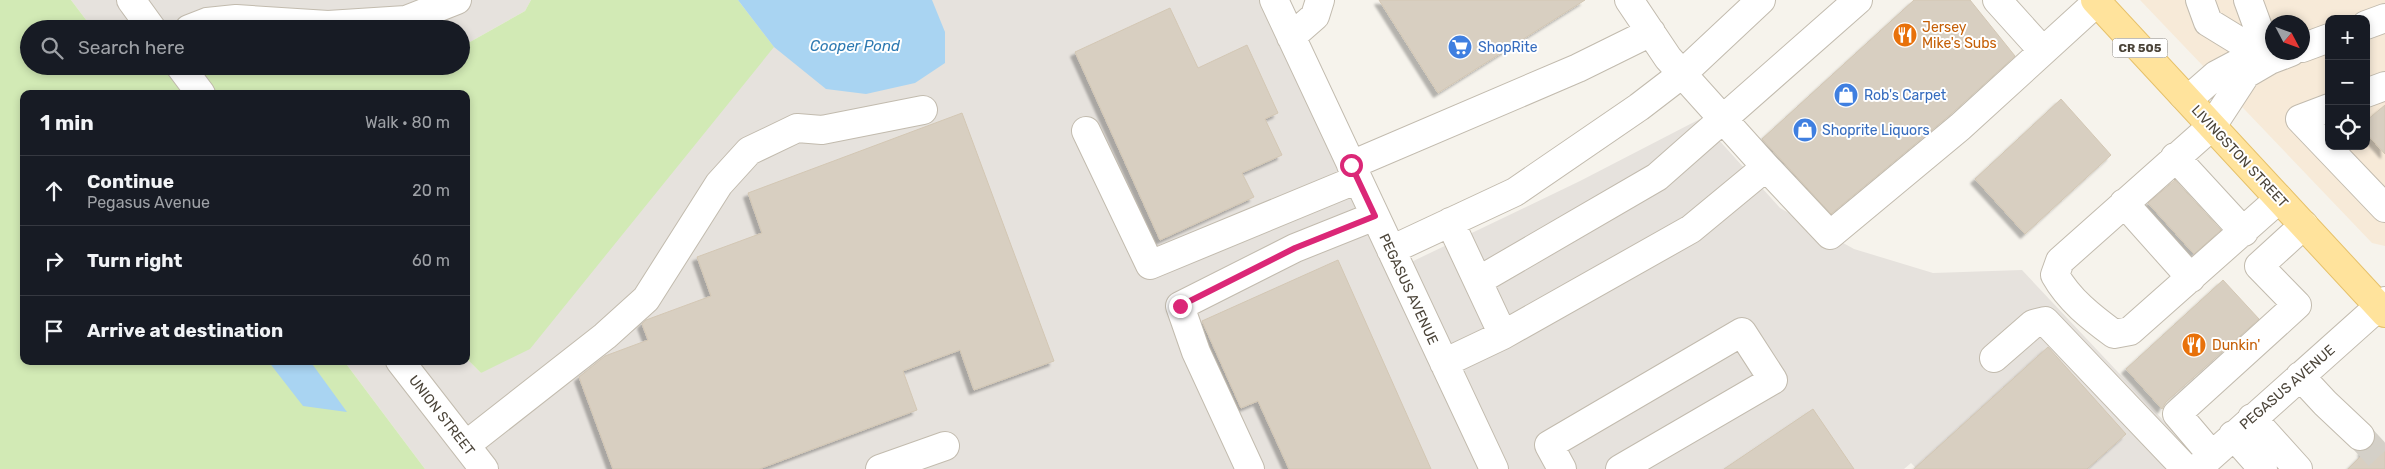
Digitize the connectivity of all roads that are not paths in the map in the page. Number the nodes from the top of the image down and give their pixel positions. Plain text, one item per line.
1 (131, 0) edge
2 (457, 0) edge
3 (1274, 0) edge
4 (1320, 0) edge
5 (1630, 0) edge
6 (1762, 0) edge
7 (1858, 0) edge
8 (1997, 0) edge
9 (2200, 0) edge
10 (2248, 0) edge
11 (2096, 1) edge
12 (2385, 18) edge
13 (145, 20) edge
14 (227, 20) edge
15 (251, 20) edge
16 (406, 20) edge
17 (2370, 24) edge
18 (2265, 30) edge
19 (1651, 32) junction
20 (1291, 37) junction
21 (2325, 39) edge
22 (2310, 45) edge
23 (2265, 49) edge
24 (2043, 51) junction
25 (2265, 57) edge
26 (2272, 60) edge
27 (1682, 74) junction
28 (187, 75) edge
29 (2385, 86) edge
30 (198, 90) edge
31 (2370, 92) edge
32 (2183, 95) junction
33 (924, 110) dead end
34 (2325, 110) edge
35 (1723, 119) junction
36 (2212, 126) junction
37 (1086, 131) dead end
38 (2325, 145) edge
39 (2330, 150) edge
40 (2175, 157) junction
41 (1766, 167) junction
42 (1354, 172) junction
43 (2279, 199) junction
44 (2124, 203) junction
45 (2385, 208) edge
46 (1375, 216) junction
47 (1450, 222) junction
48 (2304, 226) junction
49 (2244, 232) junction
50 (1391, 250) junction
51 (2191, 278) junction
52 (1478, 281) junction
53 (2383, 307) edge
54 (1503, 335) junction
55 (1994, 358) dead end
56 (1444, 363) junction
57 (403, 365) edge
58 (2300, 376) junction
59 (2242, 427) junction
60 (2360, 436) tunnel mouth
61 (466, 445) junction
62 (945, 446) dead end
63 (2204, 462) edge
64 (484, 469) edge
65 (880, 469) edge
66 (1250, 469) edge
67 (1494, 469) edge
68 (1562, 469) edge
69 (1620, 469) edge
70 (2186, 469) edge
71 (2263, 469) edge
72 (2298, 469) edge

1 - 13 street
2 - 16 street
3 - 20 street, PEGASUS AVENUE
4 - 20 street
5 - 19 street
6 - 27 street
7 - 35 street
8 - 24 street
9 - 23 street
10 - 18 street
11 - 24 street
11 - 32 main road, LIVINGSTON STREET / CR 505
12 - 17 street
14 - 15 street
19 - 27 street
19 - 42 street
20 - 42 street, PEGASUS AVENUE
21 - 22 street
24 - 41 street
25 - 32 street
26 - 36 street
27 - 35 street
27 - 47 street
28 - 30 street
29 - 31 street
32 - 36 main road, LIVINGSTON STREET / CR 505
33 - 61 street
34 - 38 street
35 - 41 street
35 - 52 street
36 - 40 street
36 - 43 main road, LIVINGSTON STREET / CR 505
37 - 42 street
39 - 45 street
40 - 44 street
40 - 49 street
41 - 54 street
42 - 46 street, PEGASUS AVENUE
43 - 48 main road, LIVINGSTON STREET / CR 505
43 - 49 street
44 - 51 street
44 - 51 street
46 - 50 street, PEGASUS AVENUE
46 - 66 street
47 - 50 street
47 - 52 street
48 - 53 main road, LIVINGSTON STREET / CR 505
48 - 63 street
49 - 51 street
50 - 56 street, PEGASUS AVENUE
52 - 54 street
53 - 58 street, PEGASUS AVENUE
54 - 56 street
55 - 70 street
56 - 67 street, PEGASUS AVENUE
57 - 61 street, UNION STREET
58 - 59 street, PEGASUS AVENUE
58 - 60 street
59 - 63 street, PEGASUS AVENUE
59 - 71 street
59 - 72 street
61 - 64 street, UNION STREET
62 - 65 street
68 - 69 street

